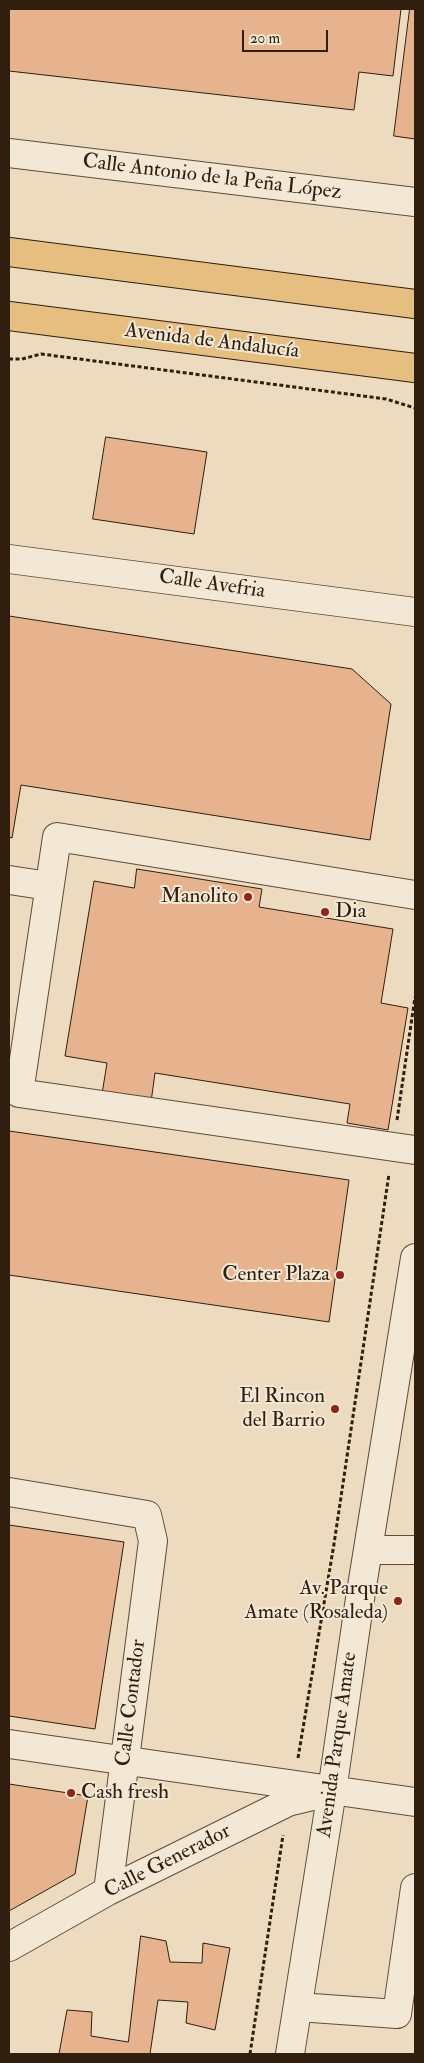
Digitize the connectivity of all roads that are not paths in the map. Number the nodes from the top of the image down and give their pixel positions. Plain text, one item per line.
1 (9, 153) edge
2 (415, 202) edge
3 (9, 252) edge
4 (415, 304) edge
5 (9, 316) edge
6 (415, 368) edge
7 (9, 559) edge
8 (415, 612) edge
9 (9, 880) edge
10 (50, 886) junction
11 (415, 894) edge
12 (14, 1095) edge
13 (404, 1149) edge
14 (415, 1258) edge
15 (9, 1492) edge
16 (369, 1550) junction
17 (415, 1550) edge
18 (9, 1744) edge
19 (125, 1761) junction
20 (332, 1791) junction
21 (291, 1794) junction
22 (415, 1802) edge
23 (415, 1888) edge
24 (108, 1891) junction
25 (9, 1947) edge
26 (410, 1962) edge
27 (298, 2007) junction
28 (290, 2054) edge

1 - 2 street, Calle Antonio de la Peña López
3 - 4 main road
5 - 6 main road, Avenida de Andalucía
7 - 8 street, Calle Avefria
9 - 10 street
10 - 11 street
10 - 12 street
12 - 13 street
14 - 16 street, Avenida Parque Amate
15 - 19 street, Calle Contador
16 - 17 street
16 - 20 street, Avenida Parque Amate
18 - 19 street
19 - 21 street
19 - 24 street, Calle Contador
20 - 21 street
20 - 22 street
20 - 27 street, Avenida Parque Amate
21 - 24 street, Calle Generador
23 - 26 street
24 - 25 street, Calle Generador
26 - 27 street
27 - 28 street, Avenida Parque Amate

